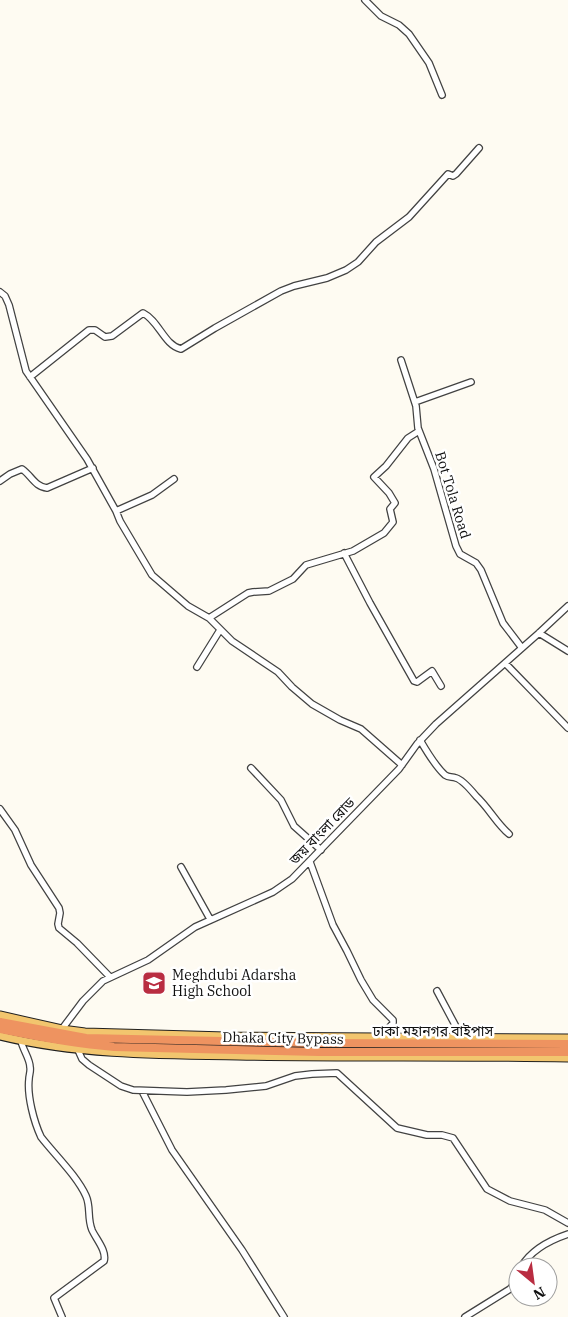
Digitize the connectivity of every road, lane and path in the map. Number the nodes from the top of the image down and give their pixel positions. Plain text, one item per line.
1 (365, 0) edge
2 (442, 95) dead end
3 (479, 148) dead end
4 (0, 292) edge
5 (401, 360) dead end
6 (30, 377) junction
7 (472, 382) dead end
8 (414, 402) junction
9 (419, 432) junction
10 (92, 468) junction
11 (174, 479) dead end
12 (0, 481) edge
13 (116, 511) junction
14 (344, 553) junction
15 (568, 606) edge
16 (209, 618) junction
17 (220, 630) junction
18 (539, 633) junction
19 (522, 648) junction
20 (568, 651) edge
21 (505, 663) junction
22 (197, 667) dead end
23 (441, 686) dead end
24 (568, 728) edge
25 (420, 740) junction
26 (402, 765) junction
27 (251, 768) dead end
28 (0, 810) edge
29 (509, 834) dead end
30 (321, 850) junction
31 (310, 862) junction
32 (181, 867) dead end
33 (210, 919) junction
34 (110, 977) junction
35 (437, 991) dead end
36 (0, 1015) edge
37 (0, 1022) edge
38 (0, 1029) edge
39 (62, 1029) junction
40 (0, 1036) edge
41 (461, 1036) junction
42 (381, 1037) junction
43 (568, 1038) edge
44 (21, 1041) junction
45 (568, 1044) edge
46 (78, 1050) junction
47 (568, 1052) edge
48 (568, 1058) edge
49 (142, 1090) junction
50 (568, 1223) edge
51 (568, 1234) edge
52 (528, 1257) edge
53 (508, 1290) edge
54 (62, 1317) edge
55 (284, 1317) edge
56 (465, 1317) edge

1 - 2 street
3 - 6 street
4 - 6 street
5 - 8 street, Bot Tola Road
6 - 10 street
7 - 8 street
8 - 9 street, Bot Tola Road
9 - 14 street
9 - 19 street, Bot Tola Road
10 - 12 street
10 - 13 street
11 - 13 street
13 - 16 street
14 - 16 street
14 - 23 street
15 - 18 street, জয় বাংলা রোড
16 - 17 street
17 - 22 street
17 - 26 street
18 - 19 street, জয় বাংলা রোড
18 - 20 street
19 - 21 street, জয় বাংলা রোড
21 - 24 street
21 - 25 street, জয় বাংলা রোড
25 - 26 street, জয় বাংলা রোড
25 - 29 street
26 - 30 street, জয় বাংলা রোড
27 - 30 street
28 - 34 street
30 - 31 street, জয় বাংলা রোড
31 - 33 street, জয় বাংলা রোড
31 - 42 street
32 - 33 street
33 - 34 street, জয় বাংলা রোড
34 - 39 street, জয় বাংলা রোড
35 - 41 street
36 - 39 main road
37 - 45 highway, ঢাকা মহানগর বাইপাস
38 - 47 highway, Dhaka City Bypass
39 - 42 main road
40 - 44 main road
41 - 42 main road
41 - 43 main road
44 - 46 main road
44 - 54 street
46 - 48 main road
46 - 49 street
49 - 50 street
49 - 55 street
51 - 52 street
53 - 56 street

